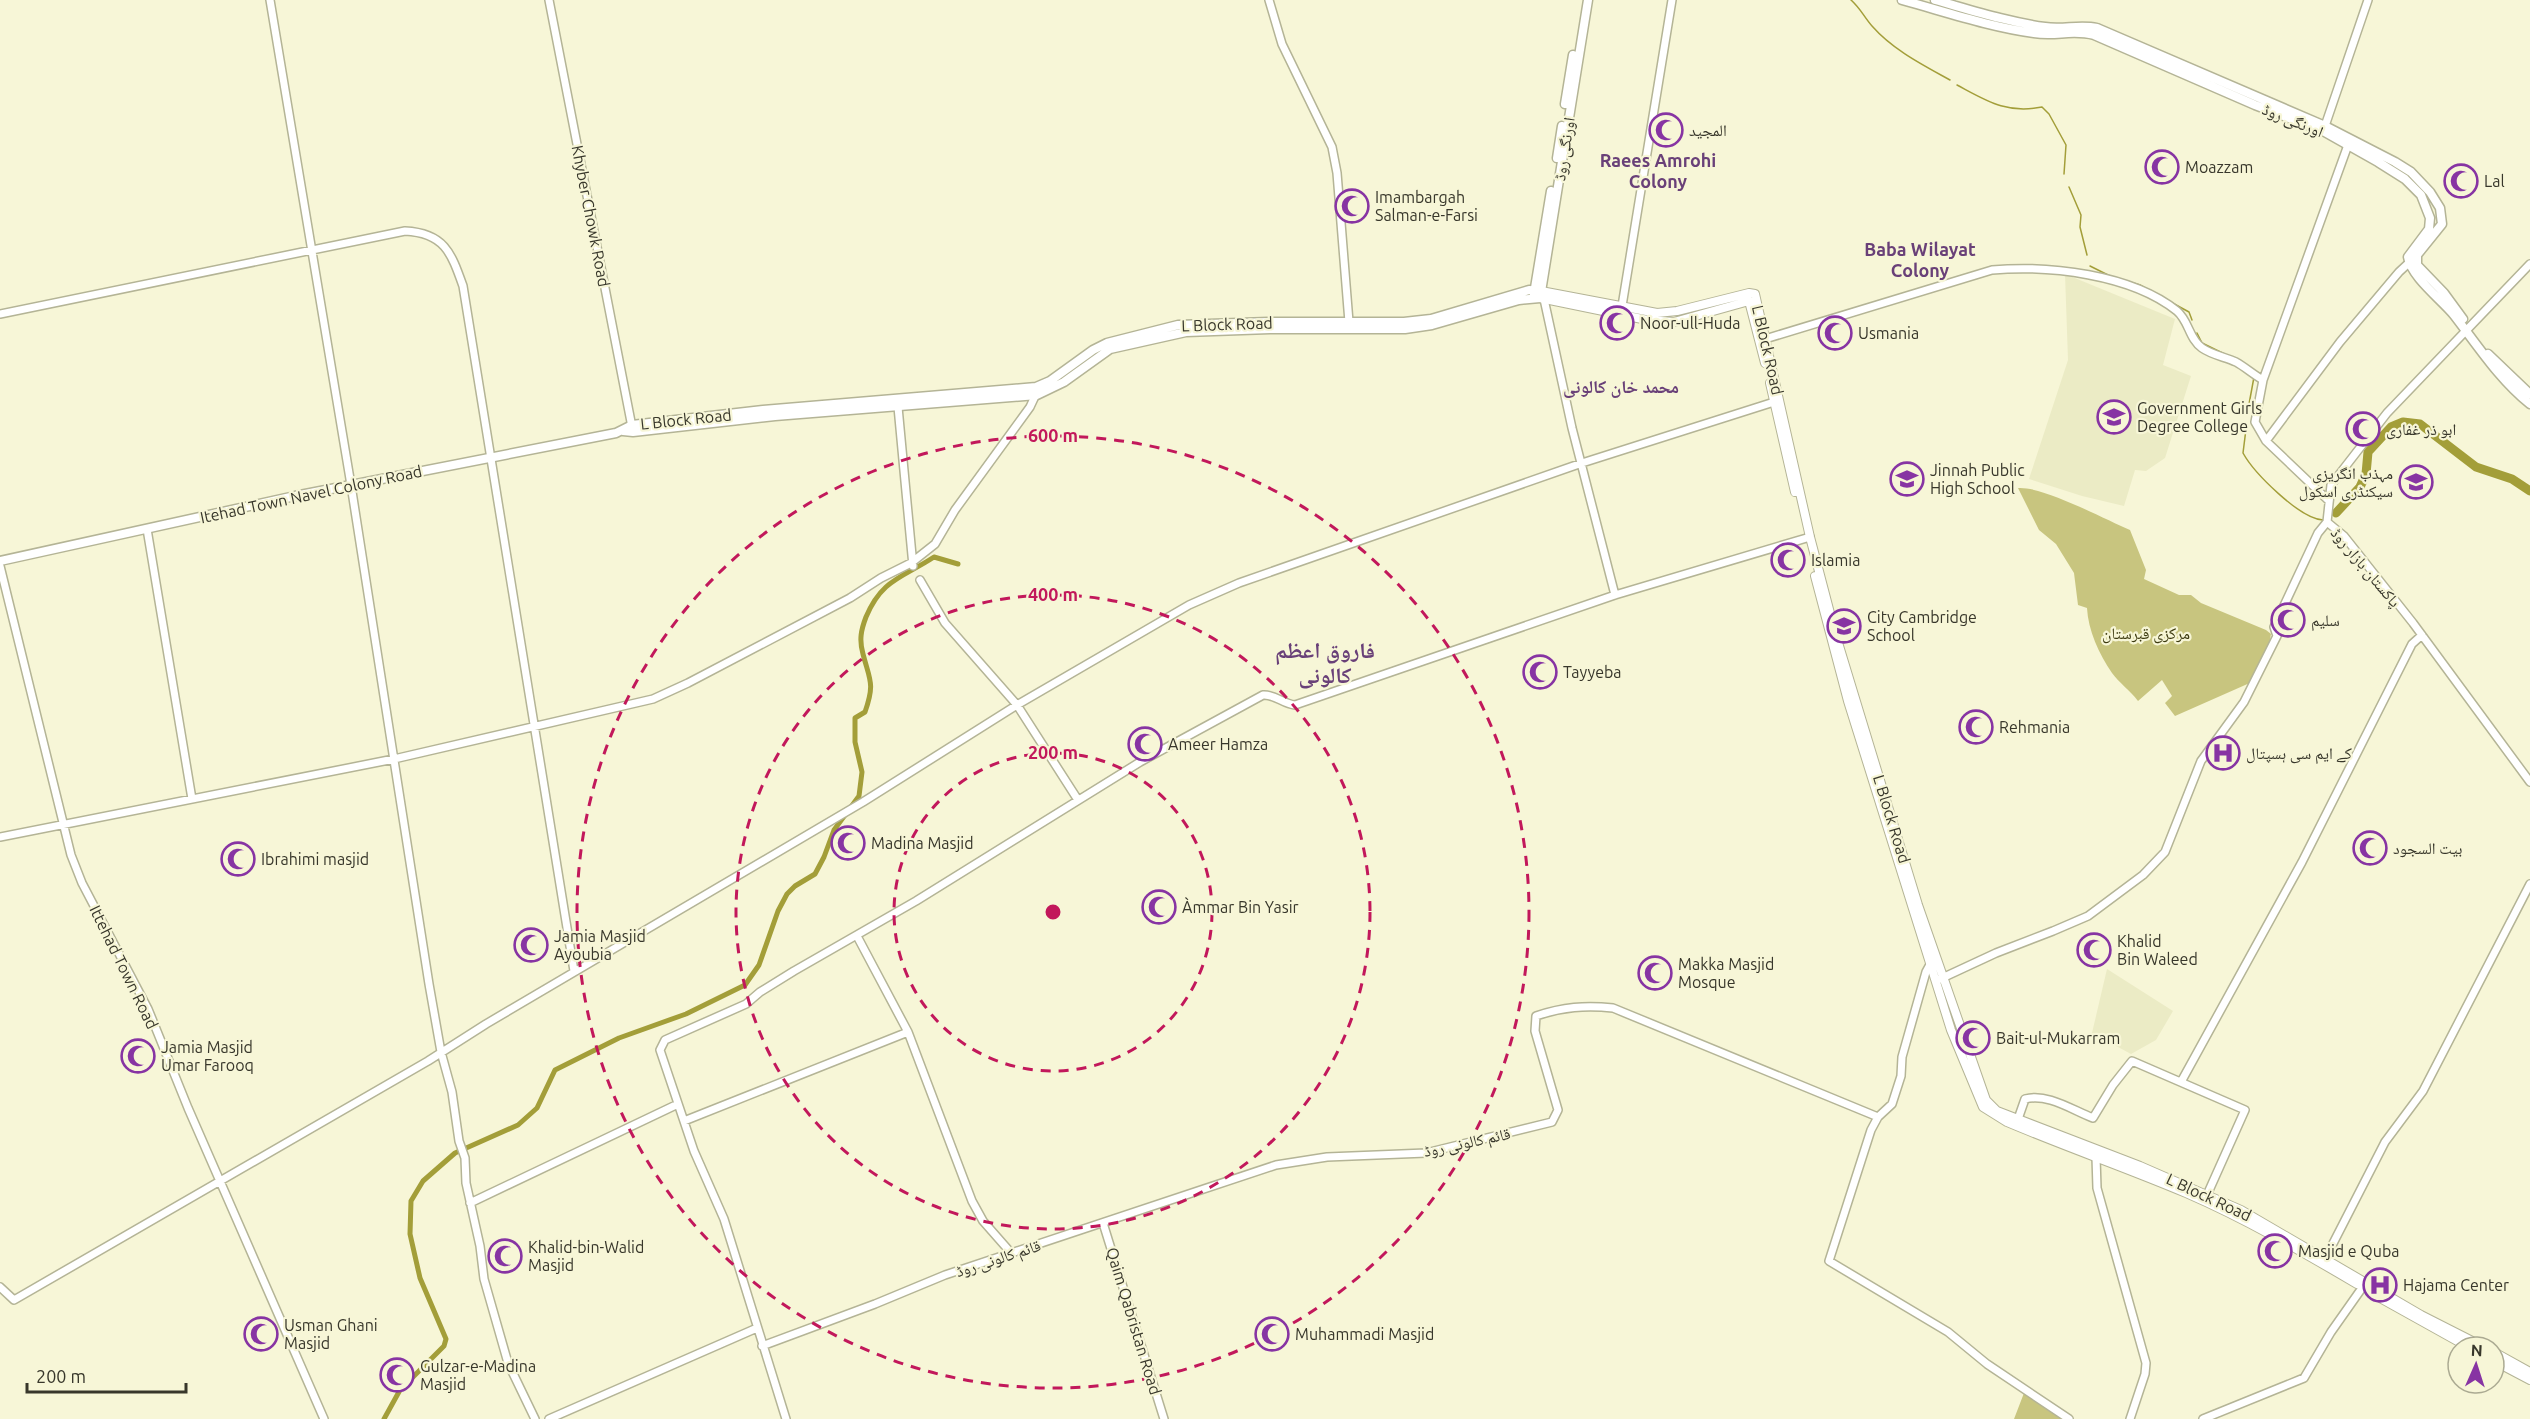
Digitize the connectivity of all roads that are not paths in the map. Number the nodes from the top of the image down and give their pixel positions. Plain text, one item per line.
1 (270, 0) edge
2 (549, 0) edge
3 (1269, 0) edge
4 (1582, 0) edge
5 (1588, 0) edge
6 (1672, 0) edge
7 (1902, 0) edge
8 (1935, 0) edge
9 (2368, 0) edge
10 (2325, 126) junction
11 (2348, 145) junction
12 (313, 249) junction
13 (2413, 260) junction
14 (2530, 264) edge
15 (1539, 295) junction
16 (1622, 306) junction
17 (0, 314) edge
18 (1349, 322) junction
19 (2468, 331) junction
20 (1765, 339) junction
21 (1096, 353) junction
22 (2263, 380) junction
23 (1037, 391) junction
24 (2530, 394) edge
25 (1774, 402) junction
26 (2530, 404) edge
27 (898, 407) junction
28 (629, 429) junction
29 (2266, 441) junction
30 (491, 457) junction
31 (1582, 463) junction
32 (351, 485) junction
33 (2329, 501) junction
34 (2327, 522) junction
35 (147, 529) junction
36 (1808, 538) junction
37 (0, 561) edge
38 (912, 564) junction
39 (0, 566) edge
40 (920, 580) dead end
41 (1615, 595) junction
42 (2422, 635) junction
43 (1017, 705) junction
44 (533, 727) junction
45 (394, 759) junction
46 (2530, 782) edge
47 (192, 799) junction
48 (1078, 800) junction
49 (65, 823) junction
50 (0, 837) edge
51 (2530, 884) edge
52 (857, 936) junction
53 (1936, 957) junction
54 (1930, 964) junction
55 (574, 971) junction
56 (1939, 979) junction
57 (908, 1032) junction
58 (441, 1052) junction
59 (2181, 1082) junction
60 (678, 1104) junction
61 (1878, 1117) junction
62 (2018, 1119) junction
63 (684, 1122) junction
64 (2096, 1156) junction
65 (220, 1182) junction
66 (2207, 1195) junction
67 (470, 1203) junction
68 (1103, 1223) junction
69 (1012, 1254) junction
70 (2324, 1261) junction
71 (0, 1287) edge
72 (2362, 1288) junction
73 (757, 1328) junction
74 (2446, 1335) edge
75 (2461, 1335) edge
76 (762, 1346) junction
77 (2506, 1359) edge
78 (2506, 1367) edge
79 (2530, 1372) edge
80 (2530, 1380) edge
81 (2229, 1409) junction
82 (324, 1419) edge
83 (535, 1419) edge
84 (549, 1419) edge
85 (786, 1419) edge
86 (1164, 1419) edge
87 (2069, 1419) edge
88 (2130, 1419) edge
89 (2203, 1419) edge
90 (2232, 1419) edge

1 - 12 street
2 - 28 street, Khyber Chowk Road
3 - 18 street
4 - 15 main road, اورنگی روڈ
5 - 15 main road, اورنگی روڈ
6 - 16 street
7 - 11 main road, اورنگی روڈ
8 - 10 main road, اورنگی روڈ
9 - 10 street
10 - 13 main road, اورنگی روڈ
11 - 13 main road, اورنگی روڈ
11 - 22 street
12 - 17 street
12 - 30 street
12 - 32 street
13 - 19 main road
13 - 29 street
14 - 19 street, پاکستان بازار روڈ
15 - 16 main road, L Block Road
15 - 18 main road, L Block Road
15 - 21 main road, L Block Road
15 - 25 main road, L Block Road
15 - 31 street
16 - 20 main road, L Block Road
18 - 21 main road, L Block Road
19 - 24 main road
19 - 26 main road
19 - 33 street, پاکستان بازار روڈ
20 - 22 street
20 - 36 main road, L Block Road
21 - 23 main road, L Block Road
22 - 29 street
23 - 27 main road, L Block Road
23 - 28 main road, L Block Road
23 - 38 street
25 - 31 street
25 - 36 main road, L Block Road
27 - 28 main road, L Block Road
27 - 38 street
28 - 30 main road, Itehad Town Navel Colony Road
29 - 33 street
30 - 32 main road, Itehad Town Navel Colony Road
30 - 44 street
31 - 41 street
31 - 43 street
32 - 35 main road, Itehad Town Navel Colony Road
32 - 45 street
33 - 34 street, پاکستان بازار روڈ
34 - 42 street, پاکستان بازار روڈ
34 - 56 street
35 - 37 main road, Itehad Town Navel Colony Road
35 - 47 street
36 - 41 street
36 - 53 main road, L Block Road
36 - 54 main road, L Block Road
38 - 44 street
39 - 49 street, Ittehad Town Road
40 - 43 street
41 - 48 street
42 - 46 street, پاکستان بازار روڈ
42 - 59 street
43 - 48 street
43 - 55 street
44 - 45 street
44 - 55 street
45 - 47 street
45 - 58 street
47 - 49 street
48 - 52 street
49 - 50 street
49 - 65 street, Ittehad Town Road
51 - 70 street
52 - 57 street
52 - 60 street
53 - 54 street
53 - 56 main road, L Block Road
54 - 56 main road, L Block Road
54 - 61 street
55 - 58 street
56 - 62 main road, L Block Road
56 - 64 main road, L Block Road
57 - 63 street
57 - 69 street
58 - 65 street
58 - 67 street
59 - 62 street
59 - 66 street
60 - 63 street
60 - 67 street
61 - 68 street, قائم کالونی روڈ
61 - 87 street
62 - 66 main road, L Block Road
63 - 73 street
64 - 70 main road, L Block Road
64 - 88 street
65 - 71 street
65 - 82 street, Ittehad Town Road
66 - 70 main road, L Block Road
67 - 83 street
68 - 69 street, قائم کالونی روڈ
68 - 86 street, Qaim Qabristan Road
69 - 76 street, قائم کالونی روڈ
70 - 72 main road, L Block Road
70 - 75 main road, L Block Road
72 - 74 main road, L Block Road
72 - 81 street
73 - 76 street
73 - 84 street
76 - 85 street
77 - 79 main road
78 - 80 main road
81 - 89 street
81 - 90 street

